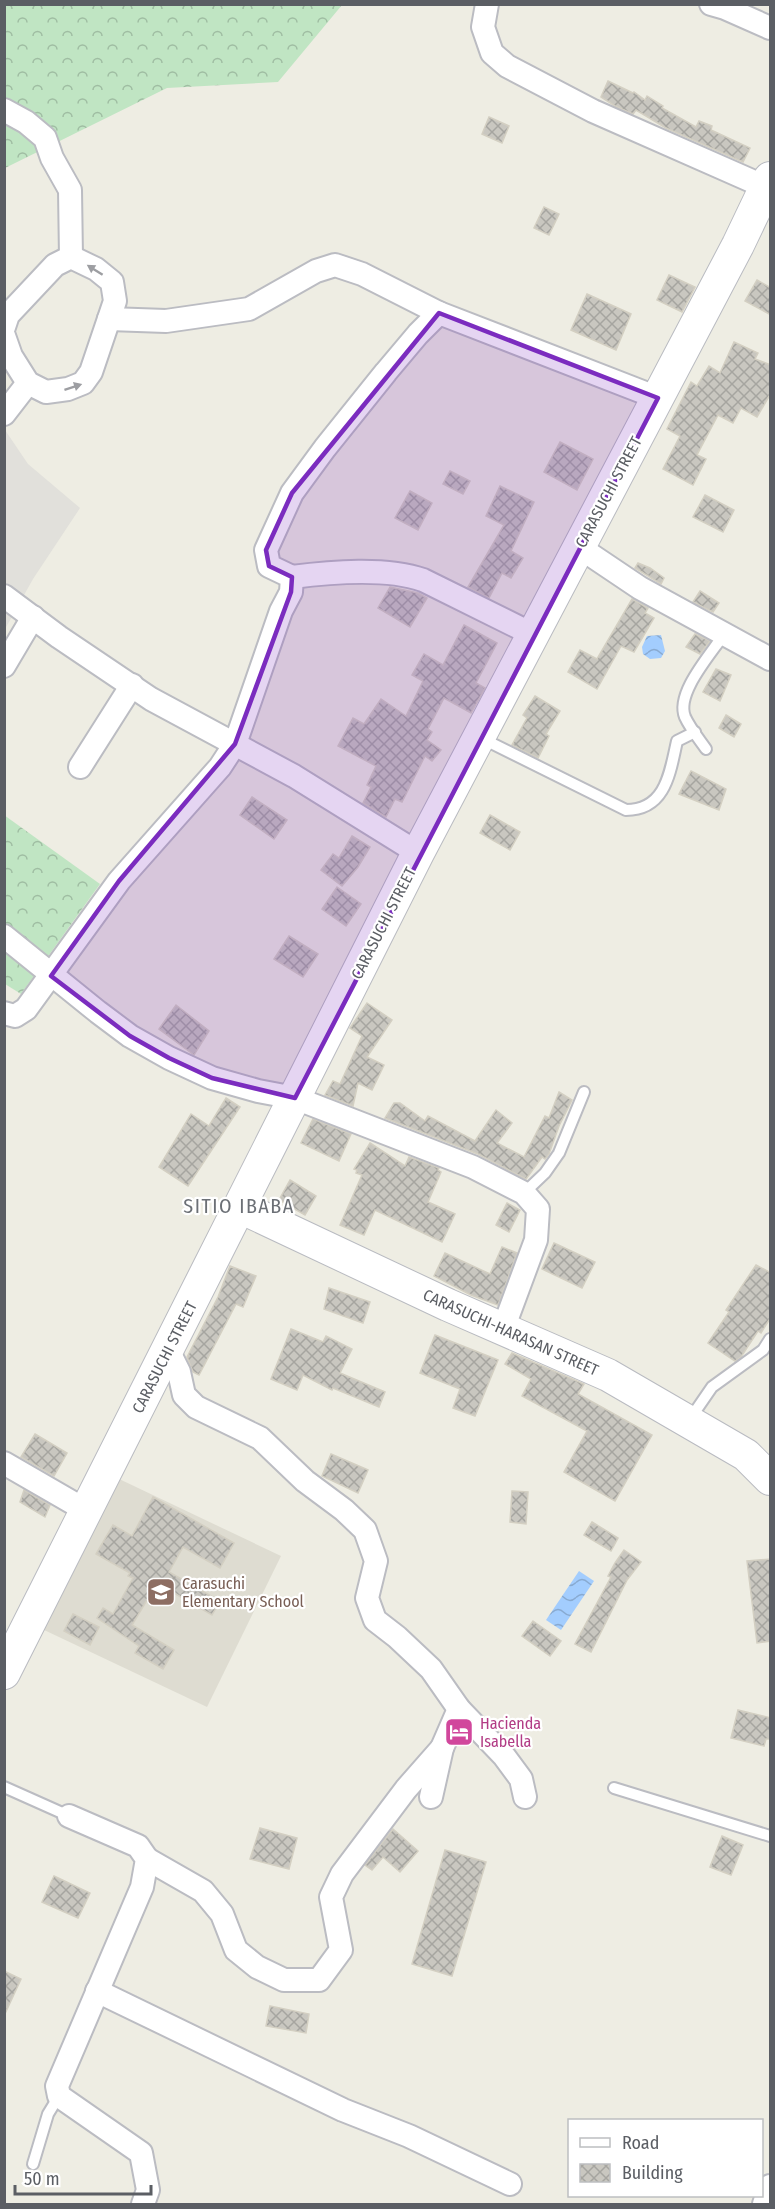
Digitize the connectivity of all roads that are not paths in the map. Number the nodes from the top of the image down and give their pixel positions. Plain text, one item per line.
1 (487, 4) edge
2 (711, 4) edge
3 (771, 28) edge
4 (4, 111) edge
5 (769, 184) edge
6 (71, 257) junction
7 (439, 313) junction
8 (110, 319) junction
9 (4, 327) edge
10 (4, 336) edge
11 (28, 383) junction
12 (658, 398) junction
13 (4, 414) edge
14 (579, 547) junction
15 (292, 577) junction
16 (4, 596) edge
17 (33, 617) junction
18 (532, 634) junction
19 (724, 634) junction
20 (771, 659) edge
21 (4, 666) edge
22 (132, 686) junction
23 (695, 732) junction
24 (478, 736) junction
25 (235, 744) junction
26 (706, 749) dead end
27 (80, 767) dead end
28 (418, 854) junction
29 (4, 936) edge
30 (51, 976) junction
31 (4, 1013) edge
32 (584, 1092) dead end
33 (294, 1098) junction
34 (524, 1193) junction
35 (240, 1207) junction
36 (503, 1329) junction
37 (771, 1339) edge
38 (168, 1350) junction
39 (688, 1421) junction
40 (4, 1463) edge
41 (771, 1479) edge
42 (87, 1511) junction
43 (4, 1672) edge
44 (459, 1709) junction
45 (442, 1748) junction
46 (4, 1788) edge
47 (614, 1788) dead end
48 (431, 1797) dead end
49 (525, 1797) dead end
50 (69, 1816) joint
51 (771, 1836) edge
52 (147, 1859) junction
53 (97, 1991) junction
54 (58, 2096) junction
55 (33, 2164) dead end
56 (510, 2184) dead end
57 (771, 2186) edge
58 (142, 2205) edge
59 (764, 2205) edge

1 - 5 street
2 - 3 street
4 - 6 street
5 - 12 street, CARASUCHI STREET
8 -> 6 street
6 - 9 street
7 - 8 street
7 - 12 street
7 - 15 street
11 -> 8 street
10 - 11 street
11 - 13 street
12 - 14 street, CARASUCHI STREET
14 - 18 street, CARASUCHI STREET
14 - 19 street
15 - 18 street
15 - 25 street
16 - 17 street
17 - 21 street
17 - 22 street
18 - 24 street, CARASUCHI STREET
19 - 20 street
19 - 23 lane
22 - 25 street
22 - 27 street
23 - 24 lane
23 - 26 lane
24 - 28 street, CARASUCHI STREET
25 - 28 street
25 - 30 street
28 - 33 street, CARASUCHI STREET
29 - 30 street
30 - 31 street
30 - 33 street
32 - 34 lane
33 - 34 street
33 - 35 street, CARASUCHI STREET
34 - 36 street
35 - 36 street, CARASUCHI-HARASAN STREET
35 - 38 street, CARASUCHI STREET
36 - 39 street, CARASUCHI-HARASAN STREET
37 - 39 lane
38 - 42 street, CARASUCHI STREET
38 - 44 street
39 - 41 street, CARASUCHI-HARASAN STREET
40 - 42 street
42 - 43 street, CARASUCHI STREET
44 - 45 street
44 - 49 street
45 - 48 street
45 - 52 street
46 - 50 lane
47 - 51 lane
50 - 52 street
52 - 53 street
53 - 54 street
53 - 56 street
54 - 55 lane
54 - 58 street
57 - 59 street

